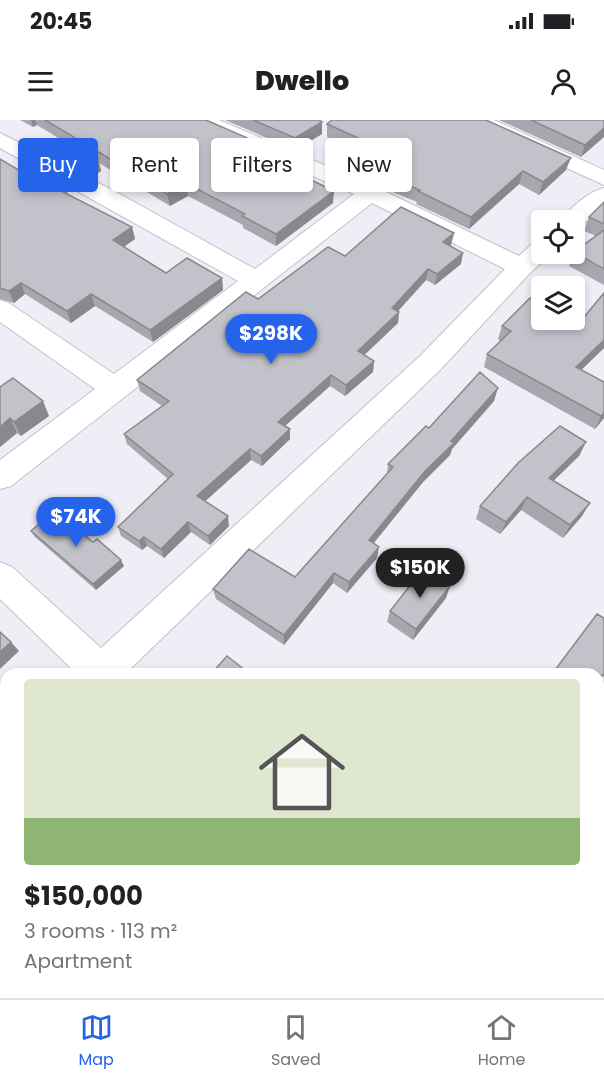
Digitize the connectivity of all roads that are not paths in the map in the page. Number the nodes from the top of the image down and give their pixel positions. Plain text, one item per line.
1 (201, 120) edge
2 (477, 120) edge
3 (0, 139) edge
4 (604, 178) edge
5 (370, 193) junction
6 (604, 195) edge
7 (585, 211) edge
8 (531, 258) edge
9 (257, 281) junction
10 (0, 309) edge
11 (115, 389) junction
12 (0, 477) edge
13 (0, 577) edge
14 (95, 668) edge
15 (105, 668) edge

1 - 5 street
2 - 4 street
3 - 9 street
5 - 8 street
5 - 9 street
6 - 7 street
8 - 15 street
9 - 11 street
10 - 11 street
11 - 12 street
13 - 14 street

